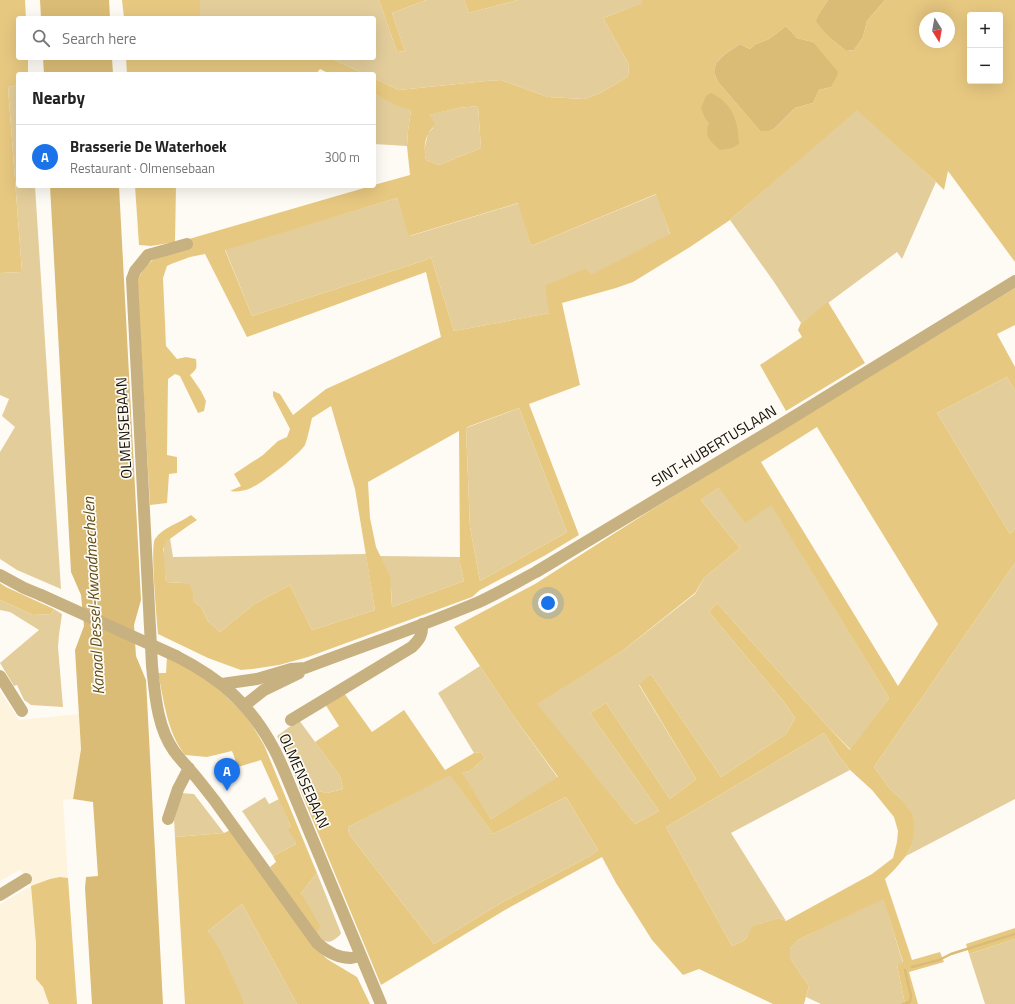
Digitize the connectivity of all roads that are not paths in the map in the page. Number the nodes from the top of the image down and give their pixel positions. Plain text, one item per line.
1 (187, 244) dead end
2 (1015, 281) edge
3 (0, 575) edge
4 (422, 624) junction
5 (305, 668) junction
6 (0, 676) edge
7 (222, 684) junction
8 (245, 705) junction
9 (22, 710) dead end
10 (291, 720) dead end
11 (189, 768) junction
12 (168, 818) dead end
13 (26, 879) dead end
14 (0, 895) edge
15 (360, 956) junction
16 (381, 1004) edge

1 - 11 street, OLMENSEBAAN
2 - 4 street, SINT-HUBERTUSLAAN
3 - 7 street, OLMENSEBAAN, bridge
4 - 5 street, SINT-HUBERTUSLAAN
4 - 10 street
5 - 7 street, SINT-HUBERTUSLAAN
5 - 8 street, SINT-HUBERTUSLAAN
6 - 9 street
7 - 8 street, OLMENSEBAAN
8 - 15 street, OLMENSEBAAN
11 - 12 street
11 - 15 street, OLMENSEBAAN
13 - 14 street
15 - 16 street, OLMENSEBAAN

